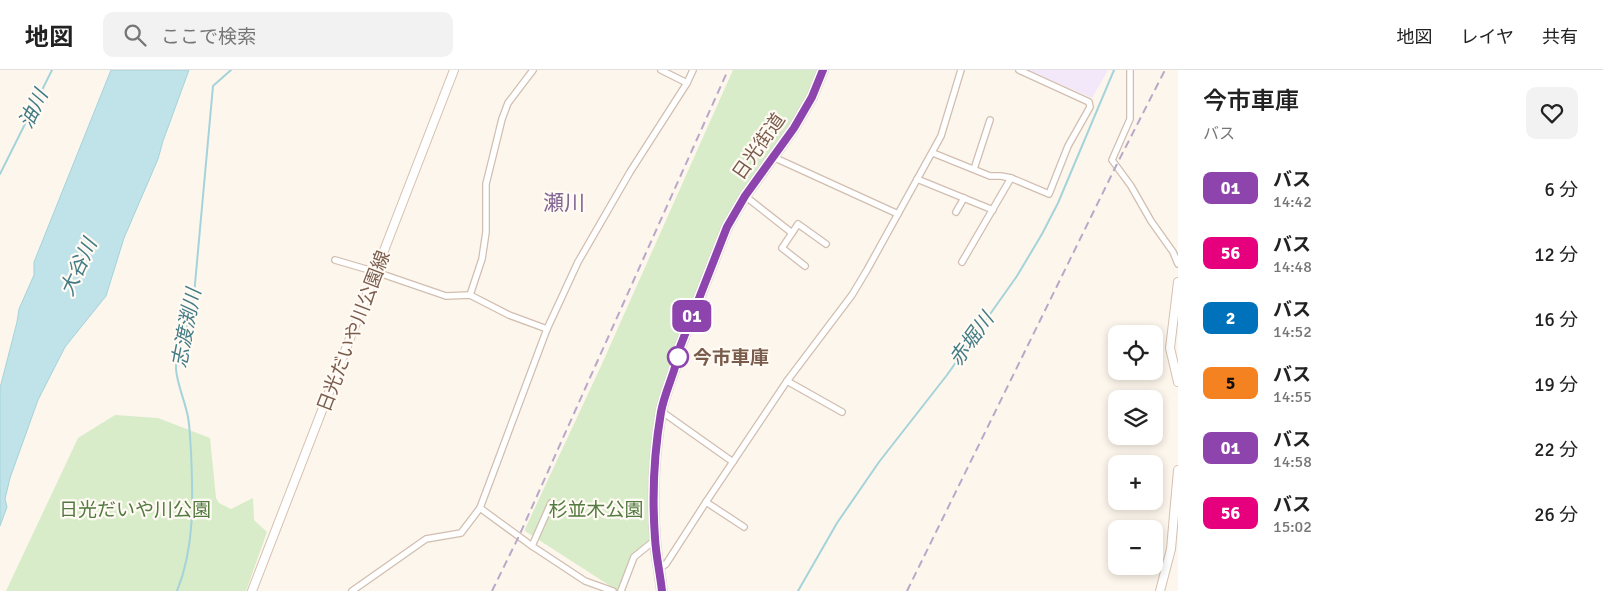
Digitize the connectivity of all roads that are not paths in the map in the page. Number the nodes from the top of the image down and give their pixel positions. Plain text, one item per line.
1 (454, 70) edge
2 (533, 70) edge
3 (661, 70) edge
4 (693, 70) edge
5 (823, 70) edge
6 (961, 70) edge
7 (1019, 70) edge
8 (1130, 70) edge
9 (687, 83) junction
10 (990, 120) dead end
11 (933, 153) junction
12 (772, 156) junction
13 (974, 169) junction
14 (1011, 178) junction
15 (917, 179) junction
16 (745, 196) junction
17 (964, 198) junction
18 (993, 210) junction
19 (956, 212) dead end
20 (898, 214) junction
21 (792, 233) junction
22 (826, 244) dead end
23 (335, 260) dead end
24 (962, 262) dead end
25 (1178, 264) edge
26 (805, 266) dead end
27 (376, 272) junction
28 (1178, 282) edge
29 (470, 296) junction
30 (547, 329) junction
31 (787, 381) junction
32 (1178, 382) edge
33 (661, 411) junction
34 (842, 412) dead end
35 (733, 462) junction
36 (1178, 470) edge
37 (706, 502) junction
38 (552, 503) dead end
39 (480, 508) junction
40 (744, 527) dead end
41 (655, 540) junction
42 (532, 546) junction
43 (659, 569) junction
44 (252, 591) edge
45 (352, 591) edge
46 (613, 591) edge
47 (620, 591) edge
48 (662, 591) edge
49 (1160, 591) edge

1 - 27 main road, 日光だいや川公園線
2 - 29 street
3 - 9 street
4 - 9 street
5 - 12 highway, 日光街道
6 - 11 street
7 - 14 street
8 - 25 street
9 - 30 street
10 - 13 street
11 - 13 street
11 - 15 street
12 - 16 highway, 日光街道
12 - 20 street
13 - 14 street
14 - 18 street
15 - 17 street
15 - 20 street
16 - 21 street
16 - 33 highway, 日光街道
17 - 18 street
17 - 19 street
18 - 24 street
20 - 31 street
21 - 22 street
21 - 26 street
23 - 27 street
27 - 29 street
27 - 44 main road, 日光だいや川公園線
28 - 32 main road
29 - 30 street
30 - 39 street
31 - 34 street
31 - 35 street
33 - 35 street
33 - 41 highway, 日光街道
35 - 37 street
36 - 49 main road
37 - 40 street
37 - 43 street
38 - 42 street
39 - 42 street
39 - 45 street
41 - 43 highway, 日光街道
41 - 47 street
42 - 46 street
43 - 48 highway, 日光街道

